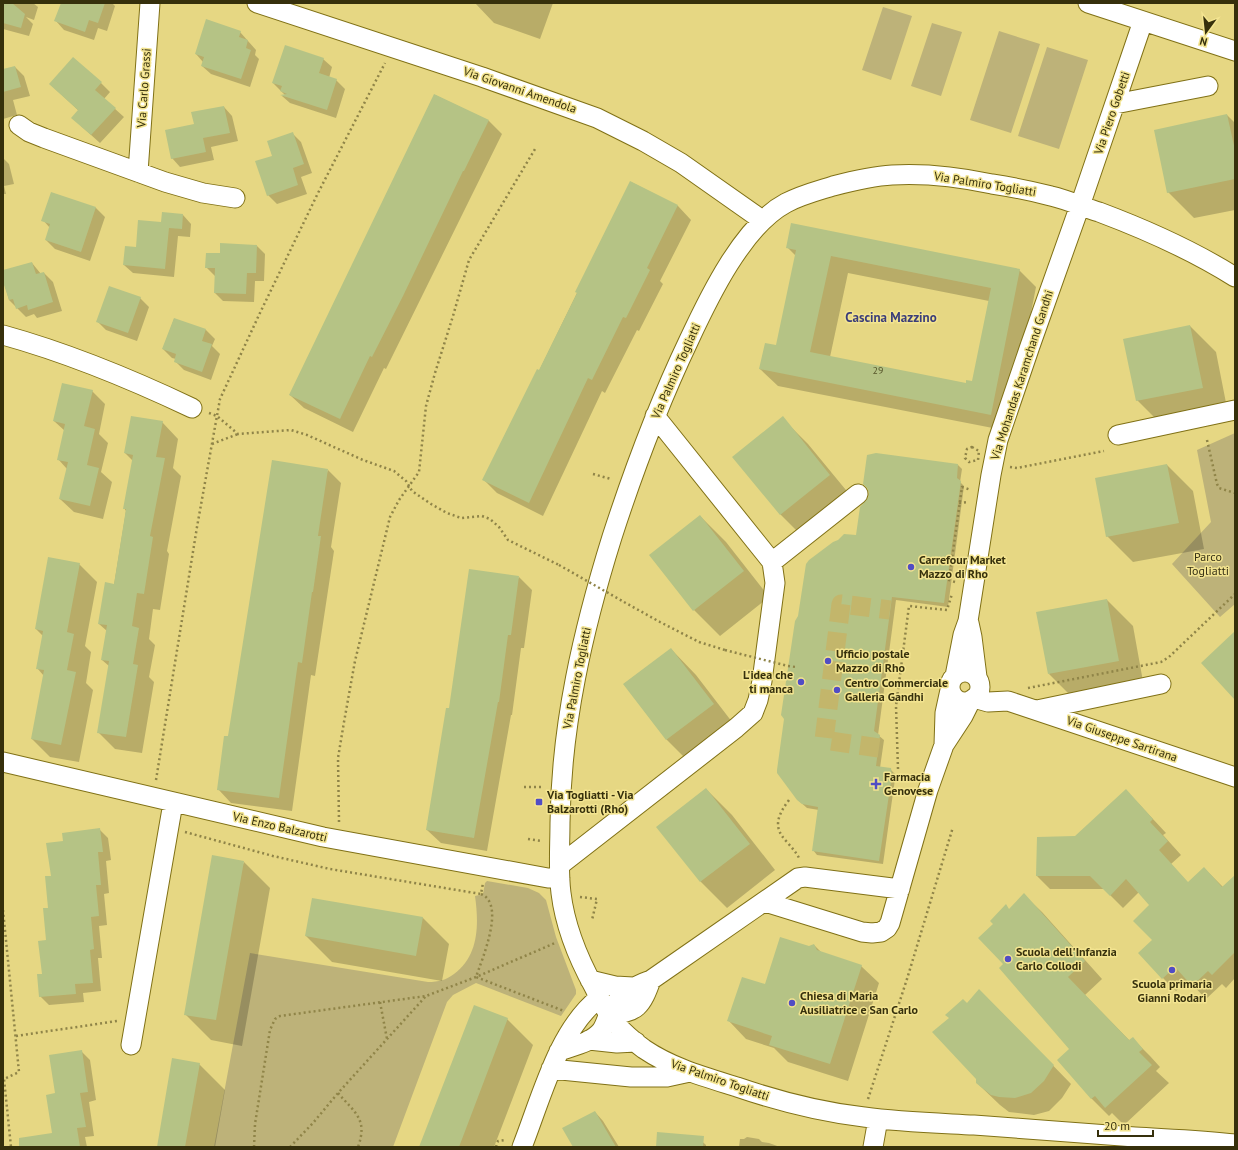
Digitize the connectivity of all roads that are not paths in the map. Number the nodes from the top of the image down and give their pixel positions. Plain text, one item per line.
1 (150, 3) edge
2 (258, 3) edge
3 (1088, 3) edge
4 (1143, 21) junction
5 (1235, 51) edge
6 (1208, 86) dead end
7 (1115, 104) junction
8 (19, 125) dead end
9 (138, 172) junction
10 (234, 198) dead end
11 (1080, 205) junction
12 (762, 220) junction
13 (1235, 277) edge
14 (3, 335) edge
15 (192, 408) dead end
16 (1235, 410) edge
17 (655, 416) junction
18 (1118, 435) dead end
19 (858, 494) dead end
20 (772, 562) junction
21 (968, 621) junction
22 (952, 683) junction
23 (1161, 684) dead end
24 (975, 689) junction
25 (1037, 710) junction
26 (944, 745) junction
27 (3, 762) edge
28 (1235, 777) edge
29 (173, 803) junction
30 (560, 871) junction
31 (900, 890) junction
32 (765, 902) junction
33 (590, 980) junction
34 (652, 980) junction
35 (633, 987) junction
36 (600, 998) junction
37 (609, 1014) junction
38 (589, 1040) junction
39 (636, 1042) junction
40 (130, 1045) dead end
41 (559, 1051) junction
42 (551, 1069) junction
43 (690, 1072) junction
44 (870, 1118) junction
45 (516, 1143) edge
46 (1235, 1144) edge
47 (873, 1147) edge

1 - 9 street, Via Carlo Grassi
2 - 12 street, Via Giovanni Amendola
3 - 4 street
4 - 5 street
4 - 7 street, Via Piero Gobetti
6 - 7 street
7 - 11 street, Via Piero Gobetti
8 - 9 street
9 - 10 street
11 - 12 street, Via Palmiro Togliatti
11 - 13 street, Via Palmiro Togliatti
11 - 21 street, Via Mohandas Karamchand Gandhi
12 - 17 street, Via Palmiro Togliatti
14 - 15 street
16 - 18 street
17 - 20 street
17 - 30 street, Via Palmiro Togliatti
19 - 20 street
20 - 30 street
21 - 22 street, Via Mohandas Karamchand Gandhi
21 - 24 street, Via Mohandas Karamchand Gandhi
22 - 24 street
22 - 24 street
22 - 26 street, Via Mohandas Karamchand Gandhi
23 - 25 street
24 - 25 street, Via Giuseppe Sartirana
24 - 26 street, Via Mohandas Karamchand Gandhi
25 - 28 street, Via Giuseppe Sartirana
26 - 31 street, Via Mohandas Karamchand Gandhi
27 - 29 street, Via Enzo Balzarotti
29 - 30 street, Via Enzo Balzarotti
29 - 40 street
30 - 33 street, Via Palmiro Togliatti
31 - 32 street
31 - 32 street, Via Mohandas Karamchand Gandhi
32 - 34 street
33 - 35 street
33 - 36 street, Via Palmiro Togliatti
34 - 35 street
34 - 37 street
35 - 37 street
36 - 37 street, Via Palmiro Togliatti
36 - 41 street
37 - 38 street
37 - 39 street, Via Palmiro Togliatti
38 - 39 street
38 - 41 street
39 - 43 street, Via Palmiro Togliatti
41 - 42 street
42 - 43 street
42 - 45 street
43 - 44 street, Via Palmiro Togliatti
44 - 46 street, Via Palmiro Togliatti
44 - 47 street

